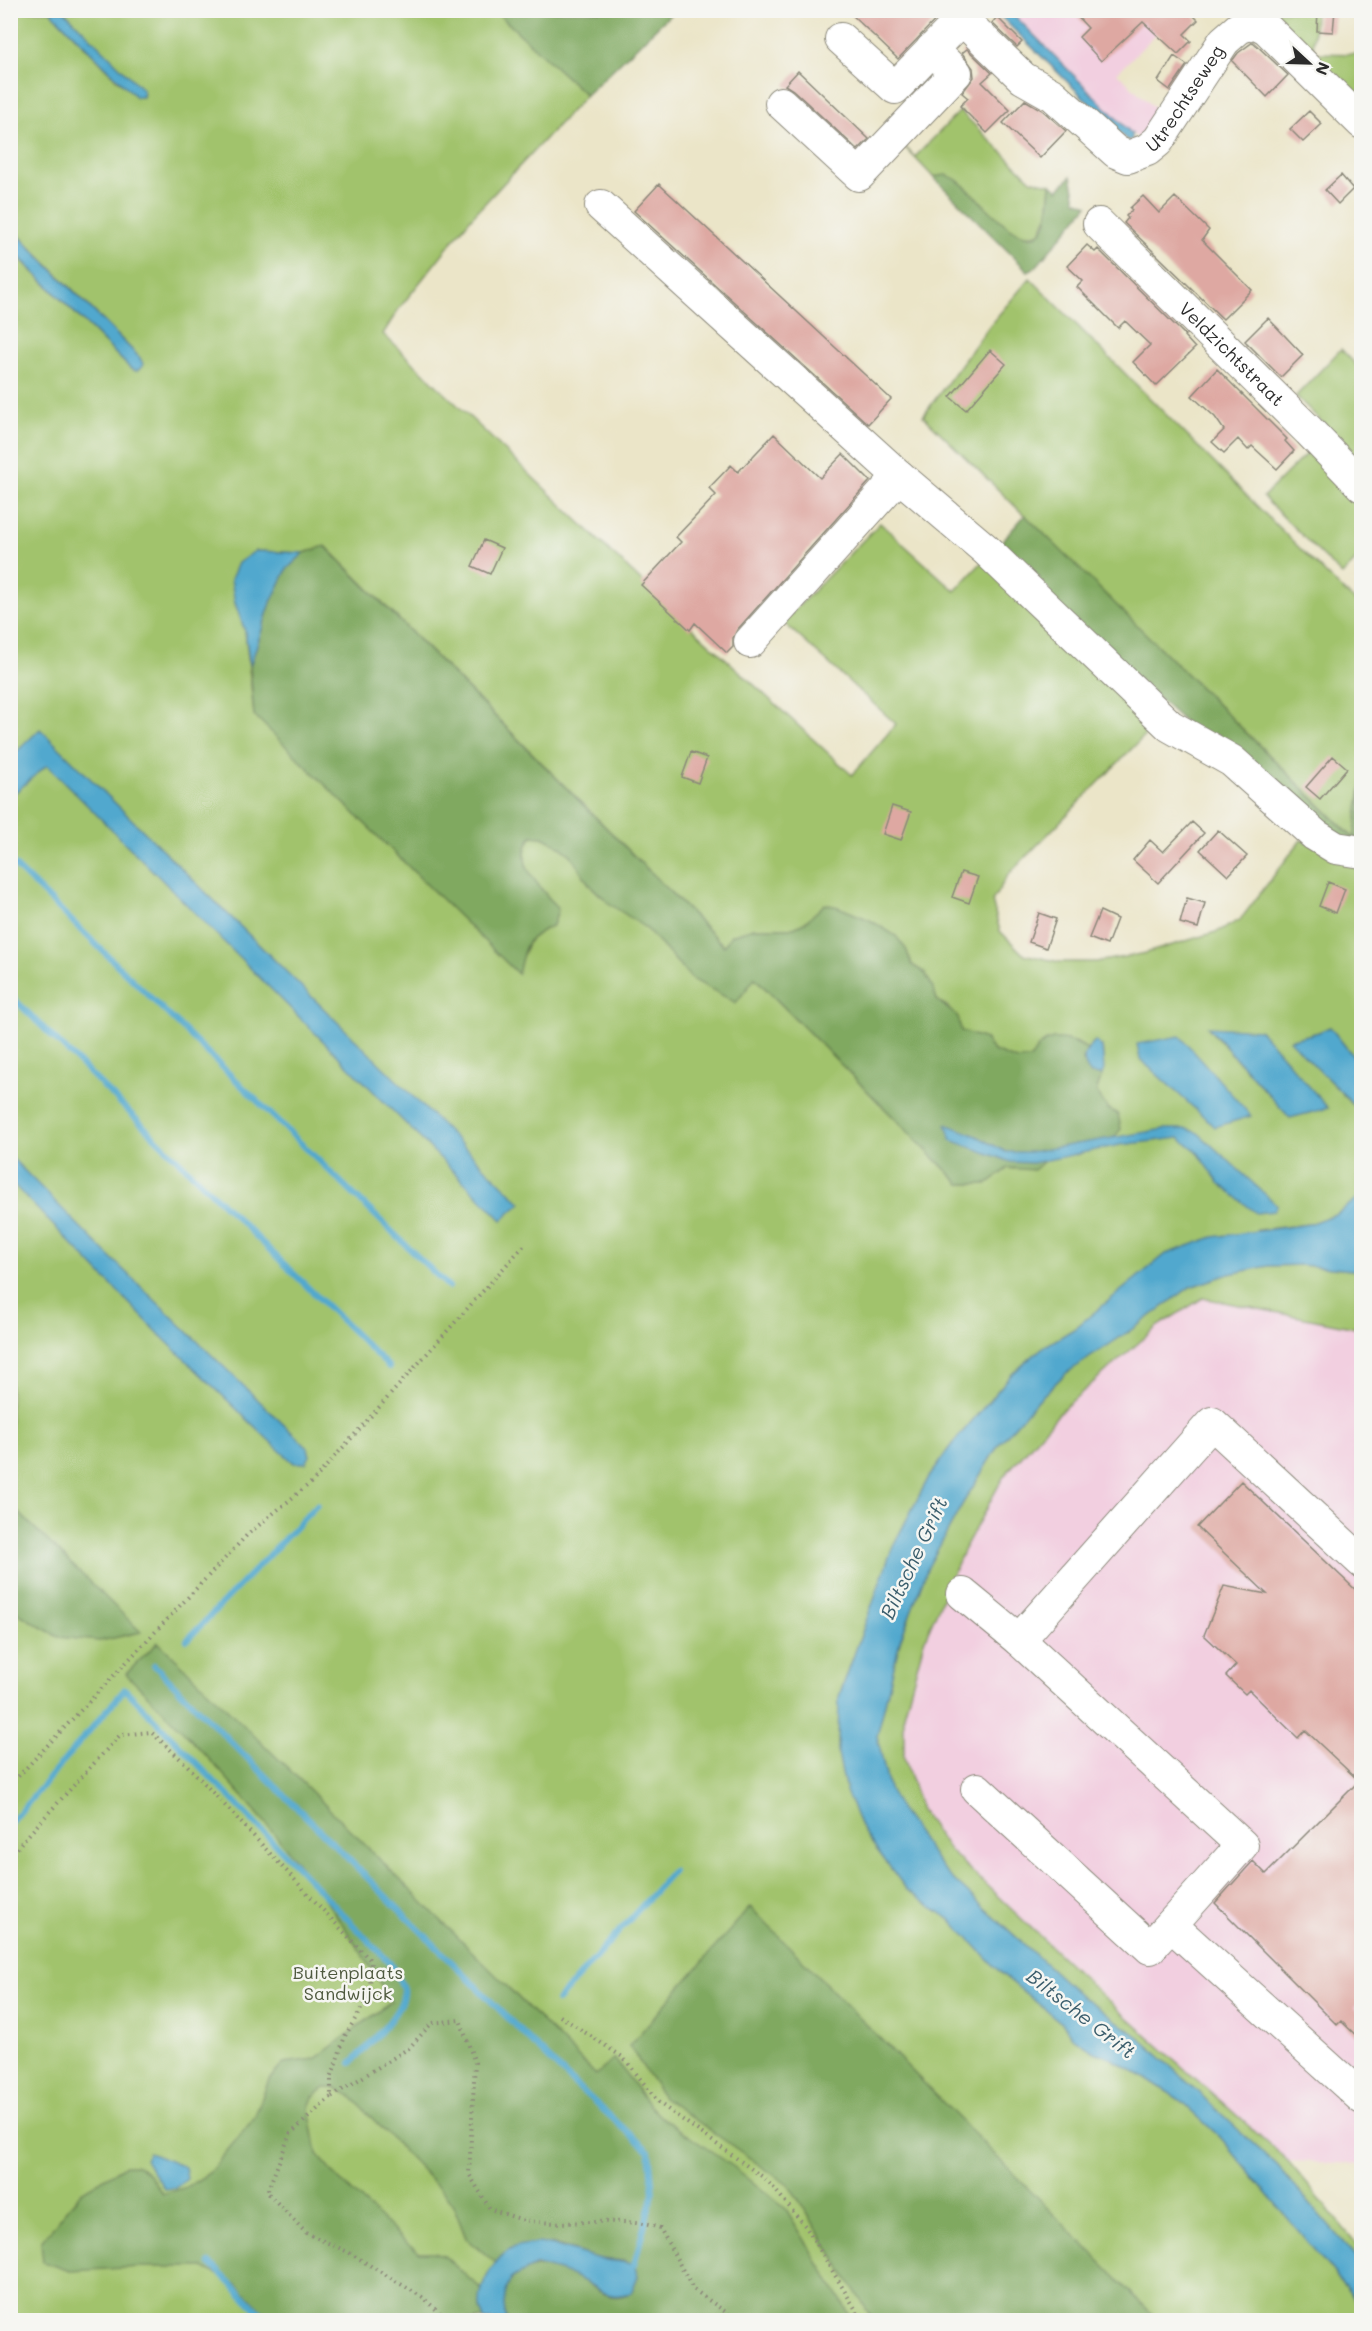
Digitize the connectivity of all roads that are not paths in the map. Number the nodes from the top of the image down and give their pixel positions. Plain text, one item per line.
1 (841, 39) dead end
2 (932, 50) junction
3 (781, 103) dead end
4 (1362, 123) edge
5 (601, 206) dead end
6 (1099, 224) dead end
7 (899, 476) junction
8 (1362, 486) edge
9 (750, 642) dead end
10 (1362, 852) edge
11 (1362, 1562) edge
12 (963, 1594) dead end
13 (1019, 1640) junction
14 (977, 1789) dead end
15 (1171, 1925) junction
16 (1362, 2098) edge

1 - 2 street
2 - 3 street
2 - 4 street, Utrechtseweg
5 - 7 street
6 - 8 street, Veldzichtstraat
7 - 9 street
7 - 10 street
11 - 13 street
12 - 13 street
13 - 15 street
14 - 15 street
15 - 16 street

